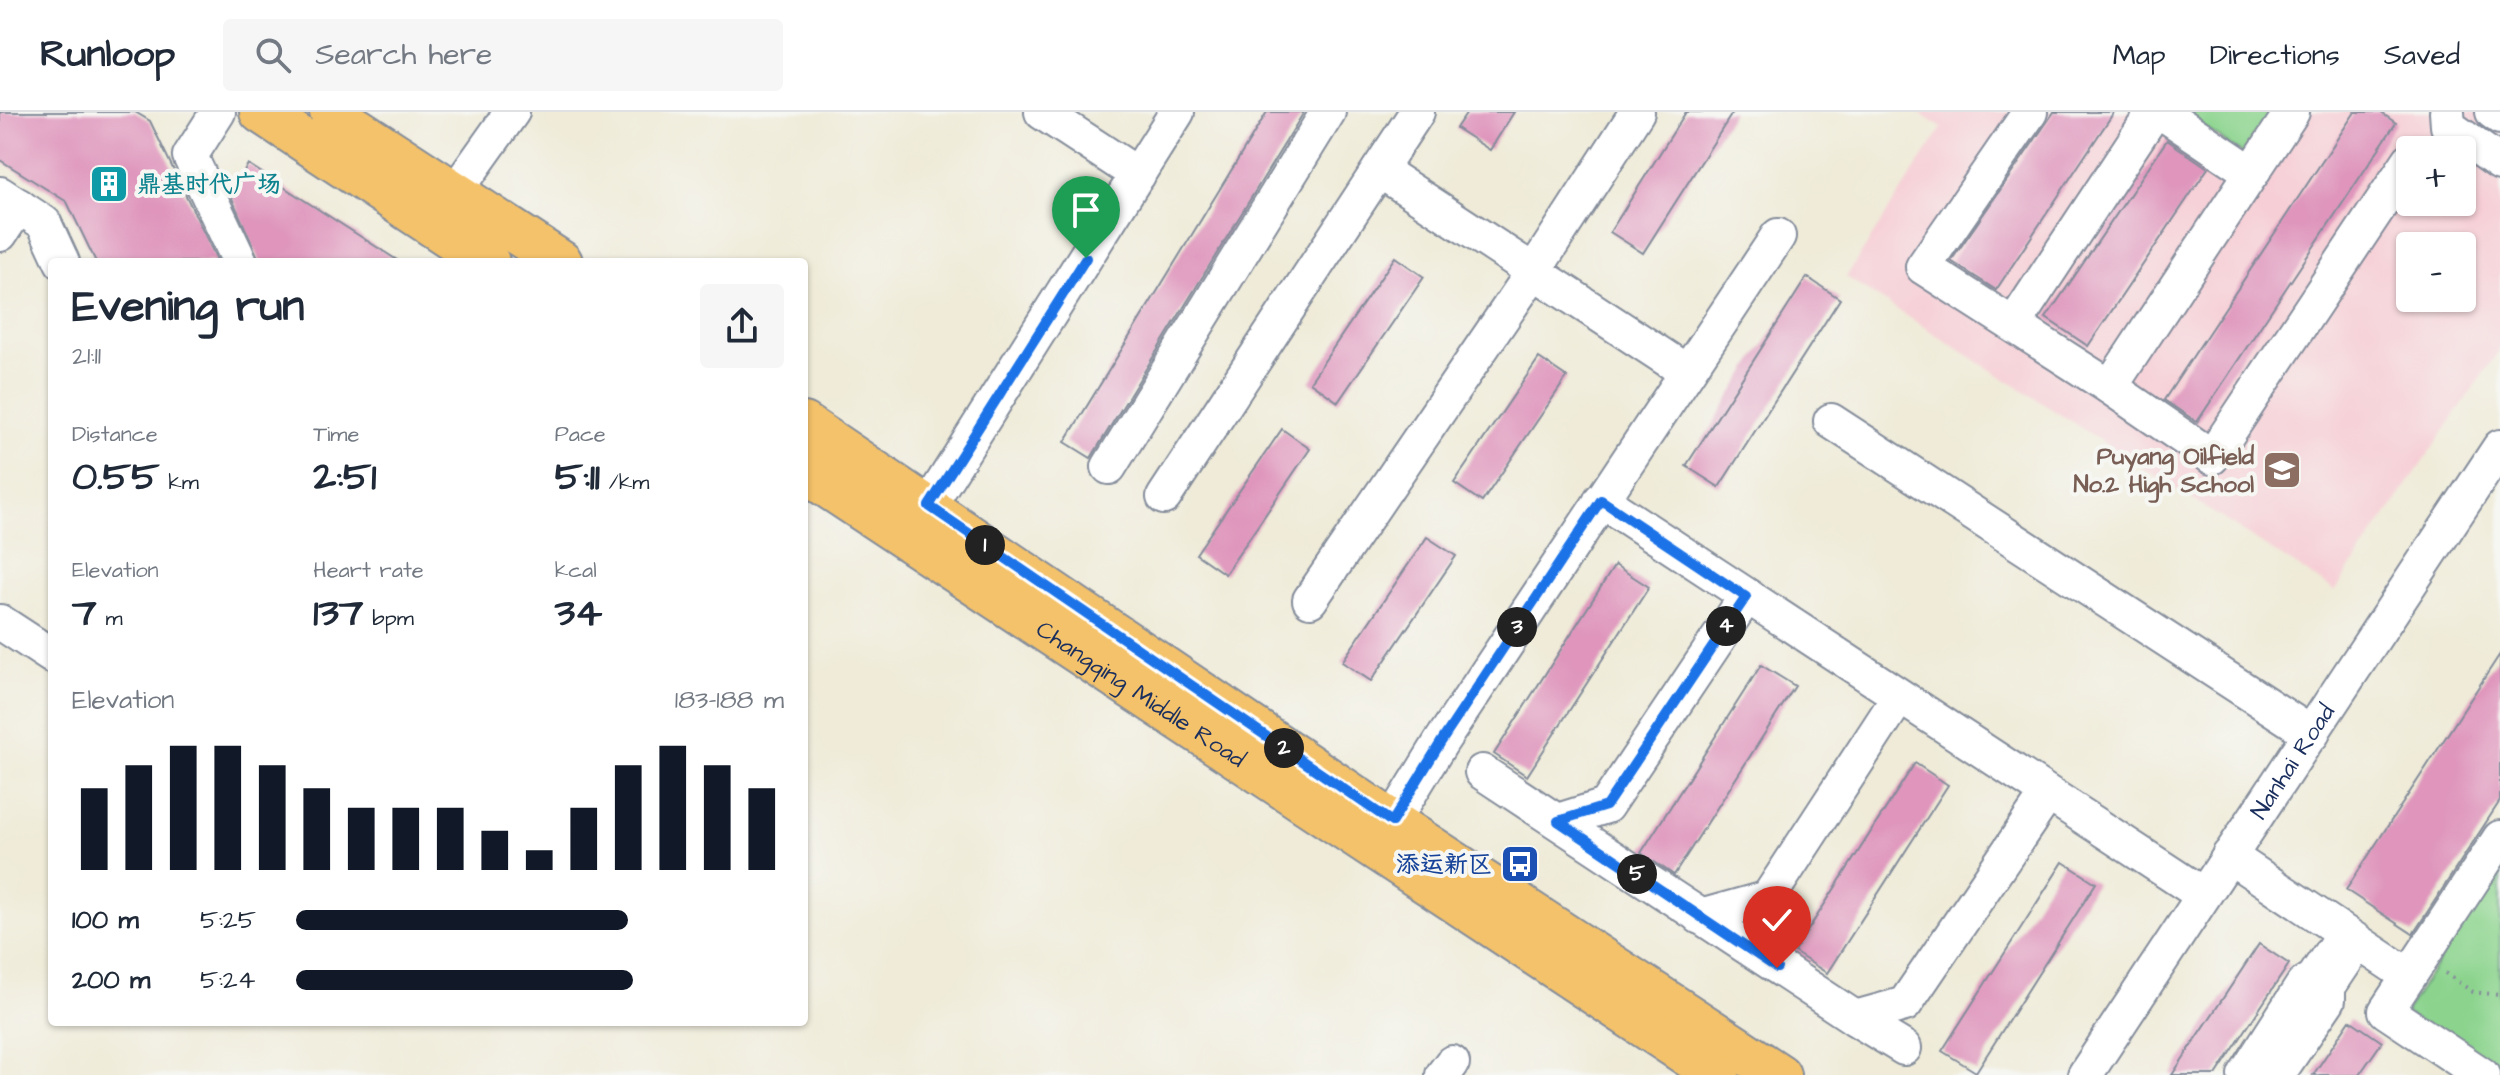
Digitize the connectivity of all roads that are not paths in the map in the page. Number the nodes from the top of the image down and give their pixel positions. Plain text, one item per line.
1 (218, 112) edge
2 (261, 112) edge
3 (331, 112) edge
4 (512, 112) edge
5 (1042, 112) edge
6 (1177, 112) edge
7 (1328, 112) edge
8 (1417, 112) edge
9 (1637, 112) edge
10 (2030, 112) edge
11 (2154, 112) edge
12 (2161, 112) edge
13 (2292, 112) edge
14 (2444, 112) edge
15 (2493, 112) edge
16 (2500, 117) edge
17 (2427, 136) edge
18 (2500, 163) edge
19 (1379, 170) junction
20 (2252, 173) junction
21 (1138, 175) junction
22 (2396, 181) edge
23 (455, 192) junction
24 (10, 200) edge
25 (0, 234) edge
26 (1778, 236) dead end
27 (60, 258) edge
28 (238, 258) edge
29 (482, 258) edge
30 (555, 258) edge
31 (1534, 271) junction
32 (2014, 324) junction
33 (1687, 372) junction
34 (2110, 387) junction
35 (1831, 421) dead end
36 (808, 427) edge
37 (2500, 447) edge
38 (1109, 467) dead end
39 (808, 473) edge
40 (1164, 497) dead end
41 (1601, 500) junction
42 (918, 523) junction
43 (1746, 597) junction
44 (1310, 600) dead end
45 (0, 622) edge
46 (48, 653) edge
47 (1899, 697) junction
48 (2312, 734) junction
49 (1482, 772) dead end
50 (2047, 795) junction
51 (1558, 821) junction
52 (1392, 822) junction
53 (2497, 849) edge
54 (2229, 856) junction
55 (2203, 895) junction
56 (1700, 917) junction
57 (2351, 937) junction
58 (2409, 976) junction
59 (2321, 983) junction
60 (1855, 1018) junction
61 (1904, 1048) dead end
62 (2436, 1062) edge
63 (1718, 1075) edge
64 (1779, 1075) edge
65 (2085, 1075) edge
66 (2245, 1075) edge
67 (2277, 1075) edge
68 (2482, 1075) edge

1 - 28 street
2 - 29 main road
3 - 23 main road
4 - 23 street
5 - 21 street
6 - 21 street
7 - 38 street
8 - 19 street
9 - 31 street
10 - 32 street
11 - 32 street
12 - 20 street
13 - 20 street
14 - 17 street
14 - 18 street
15 - 16 street
19 - 31 street
19 - 40 street
20 - 34 street
21 - 42 street
22 - 34 street
23 - 30 main road
24 - 25 street
24 - 27 street
26 - 33 street
31 - 33 street
31 - 44 street
32 - 34 street
33 - 41 street
35 - 48 street
36 - 42 main road, Changqing Middle Road
37 - 48 street, Nanhai Road
39 - 42 main road, Changqing Middle Road
41 - 43 street
41 - 52 street
42 - 52 main road, Changqing Middle Road
42 - 63 main road, Changqing Middle Road
43 - 47 street
43 - 51 street
45 - 46 street
47 - 50 street
47 - 56 street
48 - 54 street, Nanhai Road
49 - 51 street
50 - 55 street
50 - 60 street
51 - 56 street
52 - 64 main road, Changqing Middle Road
53 - 58 street
54 - 55 street, Nanhai Road
54 - 57 street
55 - 65 street, Nanhai Road
56 - 60 street
57 - 58 street
57 - 59 street
58 - 62 street
59 - 66 street
59 - 67 street
60 - 61 street
62 - 68 street

